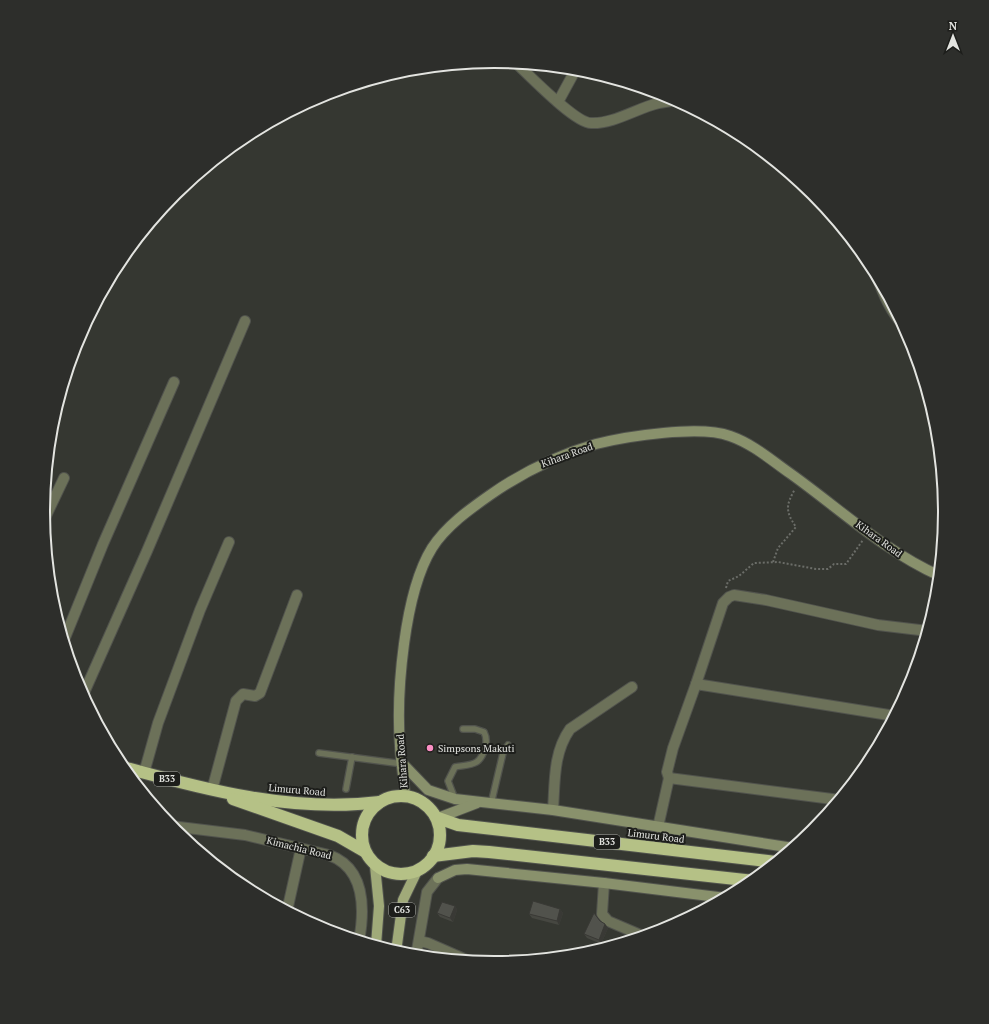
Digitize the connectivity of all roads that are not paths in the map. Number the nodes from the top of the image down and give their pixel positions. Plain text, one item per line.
1 (521, 68) edge
2 (573, 75) edge
3 (558, 102) junction
4 (667, 102) edge
5 (245, 321) dead end
6 (174, 382) dead end
7 (64, 478) dead end
8 (50, 507) edge
9 (229, 542) dead end
10 (934, 573) edge
11 (297, 595) dead end
12 (923, 630) edge
13 (67, 633) edge
14 (696, 684) junction
15 (86, 687) edge
16 (632, 688) dead end
17 (890, 715) edge
18 (463, 729) dead end
19 (508, 745) dead end
20 (319, 752) dead end
21 (352, 757) junction
22 (403, 764) junction
23 (133, 770) edge
24 (144, 773) junction
25 (669, 778) junction
26 (346, 788) dead end
27 (212, 790) junction
28 (405, 796) junction
29 (834, 799) edge
30 (455, 800) junction
31 (380, 802) junction
32 (478, 802) junction
33 (490, 804) junction
34 (553, 810) junction
35 (438, 818) junction
36 (181, 827) edge
37 (658, 827) junction
38 (787, 847) edge
39 (301, 848) junction
40 (364, 851) junction
41 (433, 856) junction
42 (770, 861) edge
43 (375, 866) junction
44 (417, 871) junction
45 (438, 878) joint
46 (744, 880) edge
47 (604, 883) junction
48 (717, 897) edge
49 (288, 906) edge
50 (636, 933) edge
51 (359, 935) edge
52 (376, 940) edge
53 (419, 941) junction
54 (397, 945) edge
55 (417, 950) edge
56 (455, 955) edge

1 - 3 street
2 - 3 street
3 - 4 street
5 - 15 street
6 - 13 street
7 - 8 street
9 - 24 street
10 - 22 main road, Kihara Road
11 - 27 street
12 - 14 street
14 - 17 street
14 - 25 street
16 - 34 street
18 - 30 lane
19 - 33 lane
20 - 21 lane
21 - 22 lane
21 - 26 lane
22 - 28 main road, Kihara Road
22 - 30 main road
23 - 24 highway, Limuru Road / B33
24 - 27 highway, Limuru Road / B33
25 - 29 street
25 - 37 street
27 - 31 highway, Limuru Road / B33
27 - 40 highway, Limuru Road / B33
28 - 31 highway
28 - 35 highway
30 - 32 main road
31 - 40 highway
32 - 33 main road
32 - 35 main road
33 - 34 main road
34 - 37 main road
35 - 41 highway
35 - 42 highway, Limuru Road / B33
36 - 39 street, Kimachia Road
37 - 38 main road
39 - 49 street
39 - 51 street, Kimachia Road
40 - 43 highway
41 - 44 highway
41 - 46 highway, B33
43 - 44 highway
43 - 52 main road, C63
44 - 54 main road, C63
45 - 47 main road
45 - 53 street
47 - 48 main road
47 - 50 street
53 - 55 street
53 - 56 street

